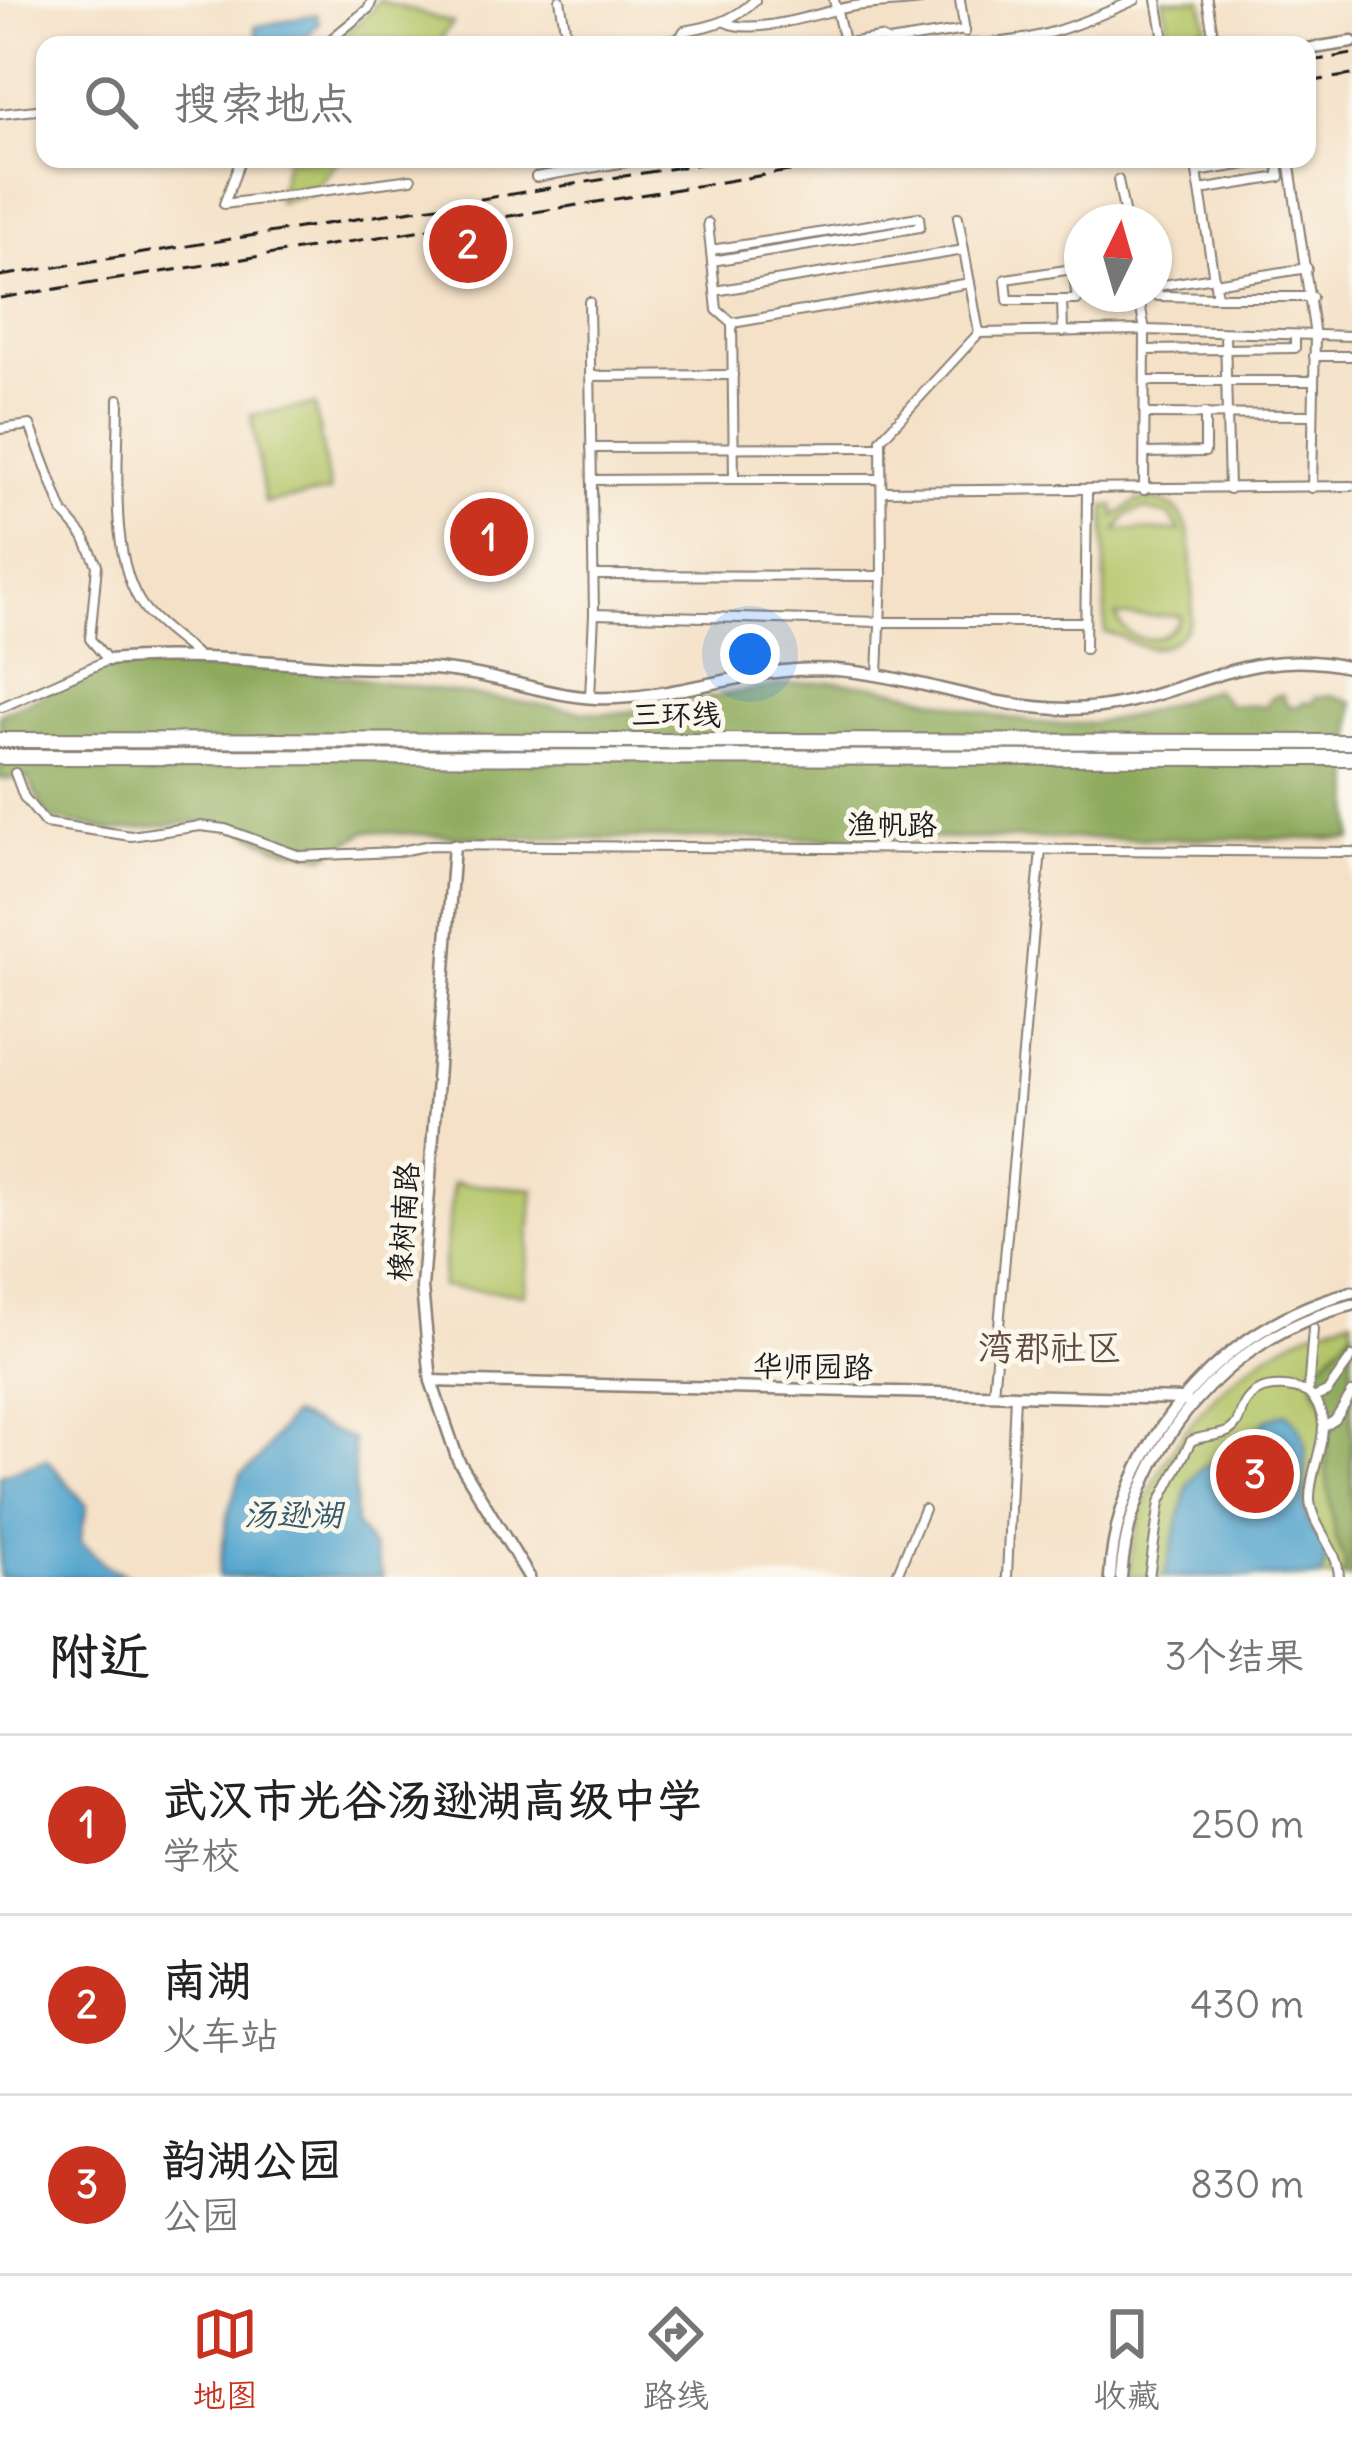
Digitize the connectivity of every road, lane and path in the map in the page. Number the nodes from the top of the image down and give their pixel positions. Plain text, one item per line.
1 (372, 0) edge
2 (560, 0) edge
3 (754, 0) edge
4 (921, 0) edge
5 (960, 0) edge
6 (1135, 0) edge
7 (1157, 0) edge
8 (1207, 0) edge
9 (836, 4) edge
10 (725, 22) junction
11 (965, 30) junction
12 (335, 36) edge
13 (566, 36) edge
14 (681, 36) edge
15 (843, 36) edge
16 (928, 36) edge
17 (966, 36) edge
18 (1040, 36) edge
19 (1163, 36) edge
20 (1213, 36) edge
21 (1352, 42) edge
22 (1316, 48) edge
23 (36, 110) edge
24 (0, 114) edge
25 (238, 168) edge
26 (571, 168) edge
27 (1222, 168) edge
28 (1278, 168) edge
29 (1290, 168) edge
30 (536, 177) dead end
31 (411, 179) dead end
32 (1118, 180) dead end
33 (1200, 190) junction
34 (1123, 204) edge
35 (958, 217) dead end
36 (708, 223) dead end
37 (803, 241) junction
38 (964, 250) junction
39 (711, 255) junction
40 (1307, 268) junction
41 (1215, 280) junction
42 (970, 283) junction
43 (1172, 284) edge
44 (715, 291) junction
45 (1172, 296) edge
46 (1217, 297) junction
47 (1312, 297) junction
48 (1062, 299) junction
49 (589, 302) dead end
50 (1142, 312) edge
51 (732, 323) junction
52 (1145, 330) junction
53 (1063, 332) junction
54 (979, 334) junction
55 (1225, 335) junction
56 (1295, 336) junction
57 (1315, 336) junction
58 (1352, 336) edge
59 (1227, 349) junction
60 (1145, 350) junction
61 (1314, 356) junction
62 (1352, 356) edge
63 (733, 375) junction
64 (590, 376) junction
65 (1145, 381) junction
66 (1228, 381) junction
67 (1313, 381) junction
68 (118, 399) dead end
69 (1205, 413) junction
70 (1145, 414) junction
71 (1228, 414) junction
72 (1313, 415) junction
73 (0, 428) edge
74 (881, 447) junction
75 (591, 448) junction
76 (734, 448) junction
77 (1145, 453) junction
78 (881, 478) junction
79 (734, 479) junction
80 (592, 480) junction
81 (1352, 486) edge
82 (1312, 488) junction
83 (1229, 489) junction
84 (881, 490) junction
85 (1144, 490) junction
86 (1087, 491) junction
87 (594, 574) junction
88 (882, 576) junction
89 (594, 614) junction
90 (880, 622) junction
91 (1084, 622) junction
92 (1084, 649) dead end
93 (108, 660) junction
94 (202, 660) junction
95 (1352, 668) edge
96 (878, 675) junction
97 (590, 698) junction
98 (2, 706) edge
99 (0, 740) edge
100 (1352, 742) edge
101 (0, 757) edge
102 (1352, 758) edge
103 (15, 773) dead end
104 (454, 845) junction
105 (1041, 849) junction
106 (1352, 852) edge
107 (1352, 1292) edge
108 (1352, 1304) edge
109 (1313, 1329) dead end
110 (1352, 1357) edge
111 (431, 1381) junction
112 (1352, 1393) edge
113 (993, 1394) junction
114 (1015, 1395) junction
115 (1311, 1395) junction
116 (1187, 1402) junction
117 (1324, 1427) junction
118 (924, 1509) dead end
119 (530, 1577) edge
120 (896, 1577) edge
121 (1007, 1577) edge
122 (1110, 1577) edge
123 (1121, 1577) edge
124 (1149, 1577) edge
125 (1339, 1577) edge

1 - 12 street
2 - 13 street
3 - 10 street
4 - 9 street
5 - 11 street
6 - 18 street
7 - 19 street
8 - 20 street
9 - 10 street
9 - 15 street
10 - 14 street
11 - 16 street
11 - 17 street
21 - 22 street
23 - 24 street
25 - 31 street
26 - 30 street
27 - 33 street
28 - 33 street
29 - 40 street
32 - 34 street
33 - 41 street
35 - 38 street
36 - 39 street
37 - 37 street
37 - 39 street
38 - 42 street
38 - 44 street
39 - 44 street
40 - 41 street
40 - 47 street
41 - 43 street
41 - 46 street
42 - 51 street
42 - 54 street
44 - 51 street
45 - 46 street
46 - 47 street
47 - 57 street
48 - 48 street
48 - 53 street
49 - 64 street
50 - 52 street
51 - 63 street
52 - 53 street
52 - 55 street
52 - 60 street
53 - 54 street
54 - 74 street
55 - 56 street
55 - 59 street
56 - 57 street
56 - 59 street
57 - 58 street
57 - 61 street
59 - 60 street
59 - 66 street
60 - 65 street
61 - 62 street
61 - 67 street
63 - 64 street
63 - 76 street
64 - 75 street
65 - 66 street
65 - 70 street
66 - 67 street
66 - 71 street
67 - 72 street
68 - 94 street
69 - 70 street
69 - 71 street
69 - 77 street
70 - 77 street
71 - 72 street
71 - 83 street
72 - 82 street
73 - 93 street
74 - 76 street
74 - 78 street
75 - 76 street
75 - 80 street
76 - 79 street
77 - 85 street
78 - 79 street
78 - 84 street
79 - 80 street
80 - 87 street
81 - 82 street
82 - 83 street
83 - 85 street
84 - 86 street
84 - 88 street
85 - 86 street
86 - 91 street
87 - 88 street
87 - 89 street
88 - 90 street
89 - 90 street
89 - 97 street
90 - 91 street
90 - 96 street
91 - 92 street
93 - 94 street
93 - 98 street
94 - 97 street
95 - 96 street
96 - 97 street
99 - 100 highway, 三环线
101 - 102 highway, 三环线
103 - 104 street, 渔帆路
104 - 105 street, 渔帆路
104 - 111 street, 橡树南路
105 - 106 street, 渔帆路
105 - 113 street
107 - 116 street
108 - 116 street
109 - 115 street
110 - 115 street
111 - 113 street, 华师园路
111 - 119 street, 橡树南路
112 - 117 street
113 - 114 street, 华师园路
114 - 116 street, 华师园路
114 - 121 street
115 - 117 street
115 - 124 street
116 - 122 street
116 - 123 street
117 - 125 street
118 - 120 street

